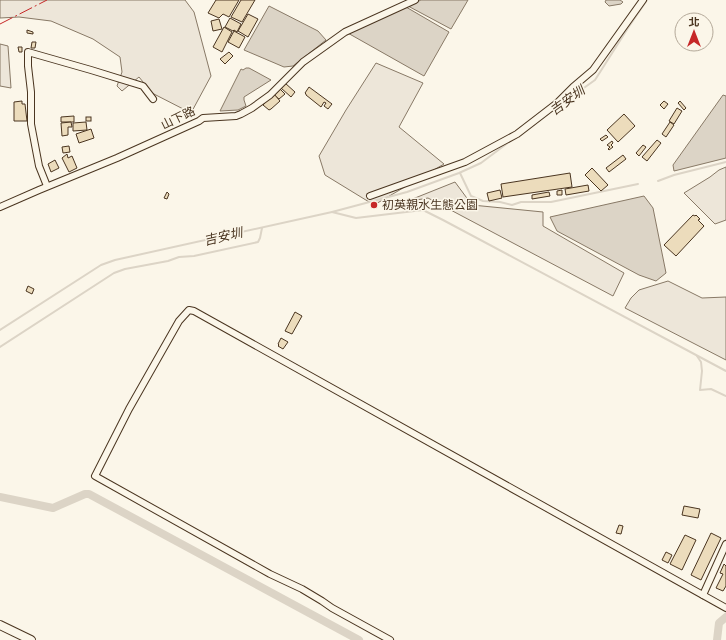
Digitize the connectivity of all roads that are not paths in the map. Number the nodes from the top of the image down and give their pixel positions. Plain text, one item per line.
1 (415, 0) edge
2 (643, 0) edge
3 (152, 99) dead end
4 (47, 186) junction
5 (370, 196) dead end
6 (0, 207) edge
7 (726, 544) edge
8 (703, 595) junction
9 (726, 608) edge
10 (0, 625) edge
11 (31, 640) edge
12 (390, 640) edge

1 - 4 street, 山下路
2 - 5 street
3 - 4 street
4 - 6 street, 山下路
7 - 8 street
8 - 9 street
8 - 12 street
10 - 11 street

